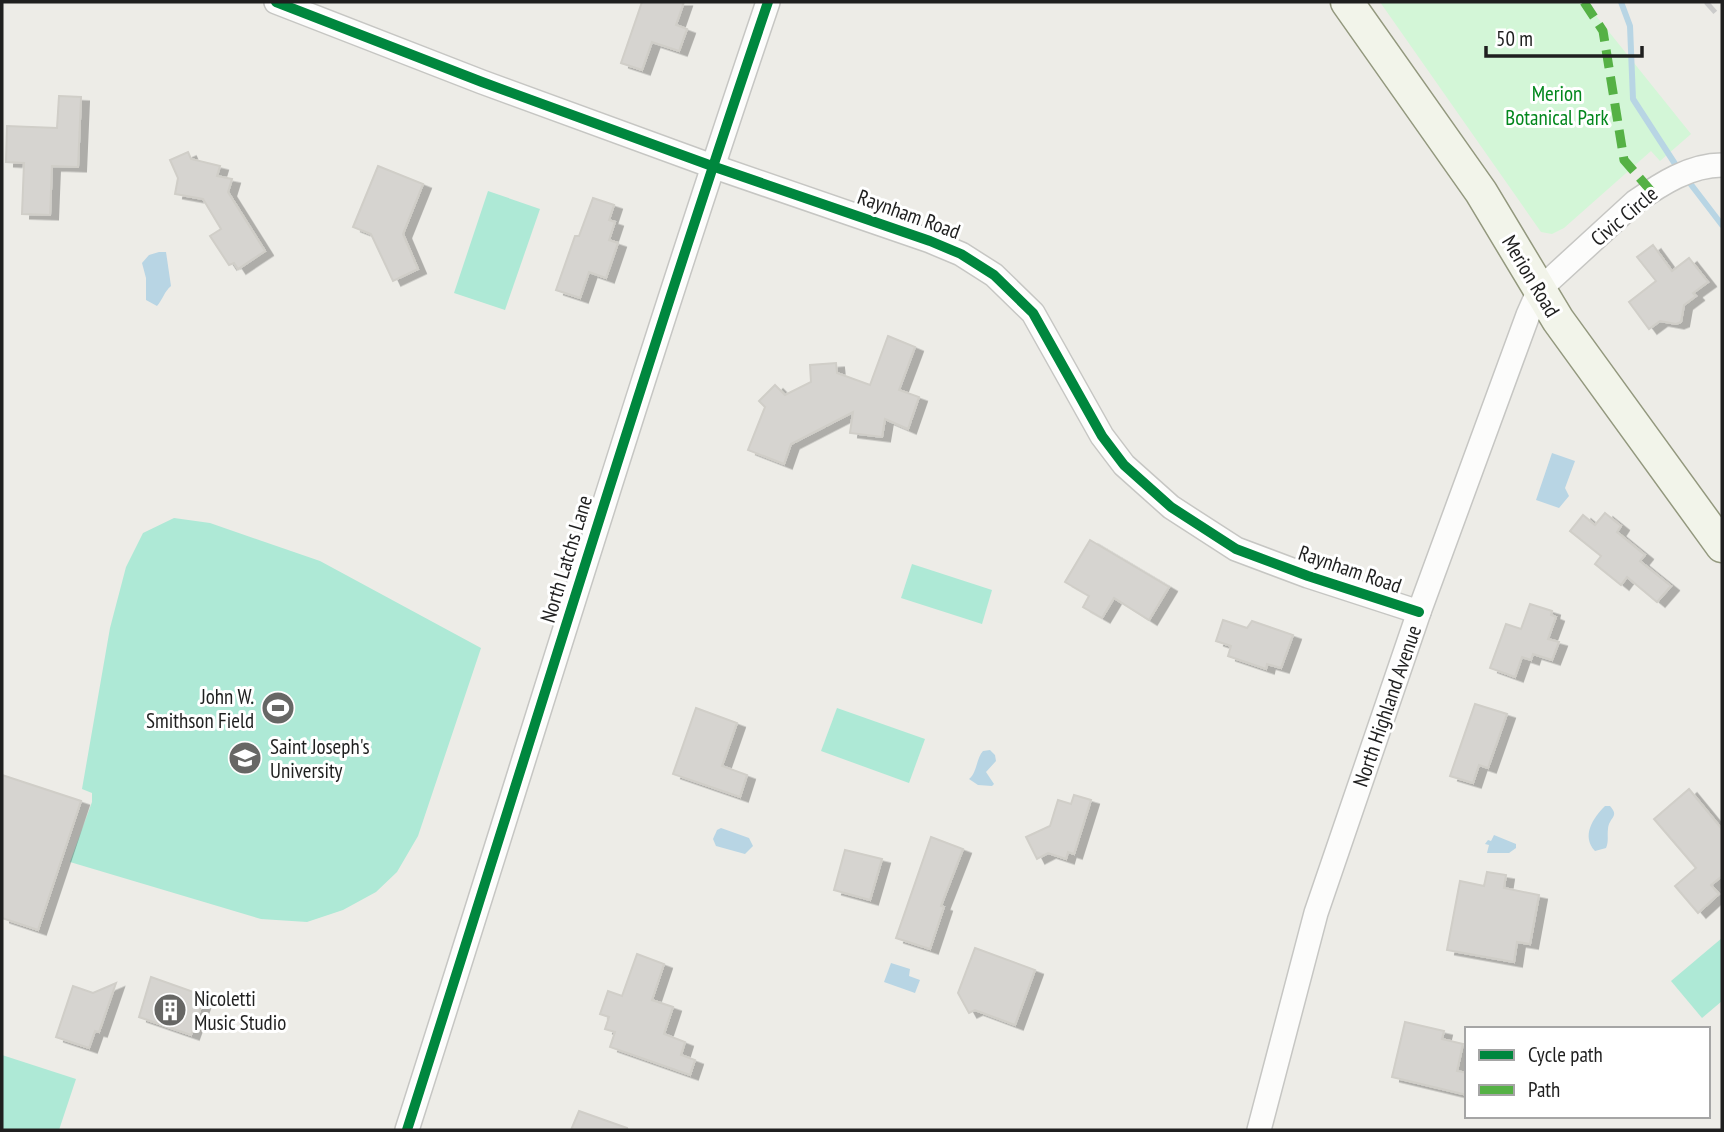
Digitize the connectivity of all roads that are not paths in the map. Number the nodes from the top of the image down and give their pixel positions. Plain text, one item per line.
1 (276, 2) edge
2 (768, 2) edge
3 (1347, 2) edge
4 (1722, 165) edge
5 (712, 166) junction
6 (1539, 290) junction
7 (1722, 546) edge
8 (1419, 612) junction
9 (407, 1130) edge
10 (1259, 1130) edge

1 - 5 street, Raynham Road
2 - 5 street, North Latchs Lane
3 - 6 street, Merion Road
4 - 6 street, Civic Circle
5 - 8 street, Raynham Road
5 - 9 street, North Latchs Lane
6 - 7 street, Merion Road
6 - 8 street, North Highland Avenue
8 - 10 street, North Highland Avenue

